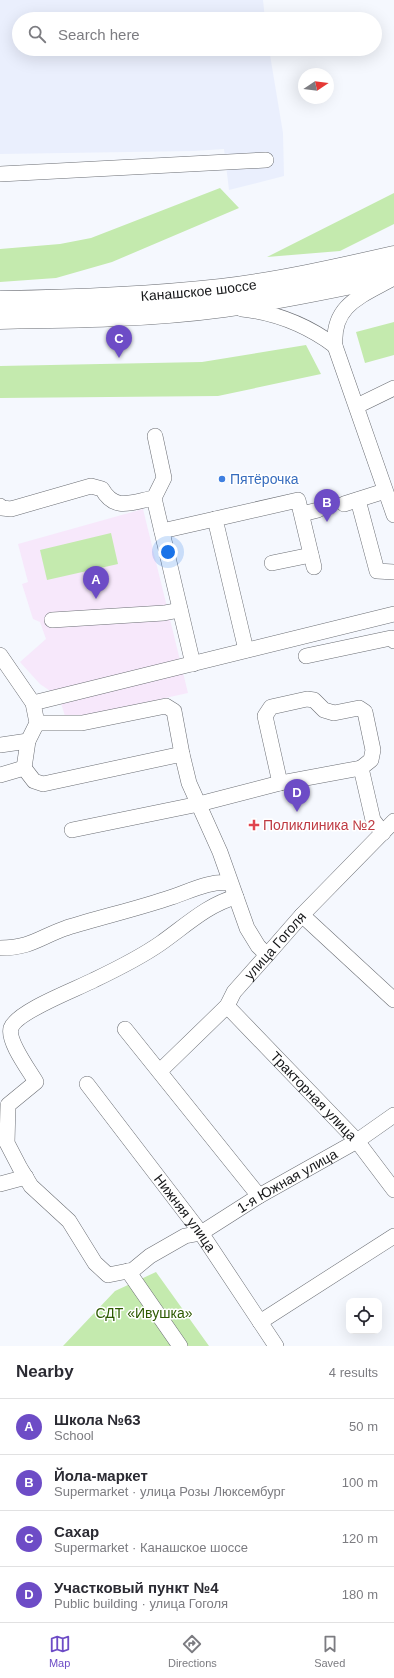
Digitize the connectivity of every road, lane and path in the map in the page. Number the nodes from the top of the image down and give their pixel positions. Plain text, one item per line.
1 (266, 160) dead end
2 (0, 174) edge
3 (394, 256) edge
4 (394, 276) edge
5 (0, 301) edge
6 (223, 307) junction
7 (0, 319) edge
8 (335, 346) junction
9 (394, 388) edge
10 (357, 406) junction
11 (155, 436) dead end
12 (389, 496) edge
13 (154, 498) junction
14 (0, 506) edge
15 (318, 510) tunnel mouth
16 (302, 514) junction
17 (394, 515) edge
18 (215, 519) junction
19 (162, 531) junction
20 (272, 563) dead end
21 (394, 572) edge
22 (180, 610) junction
23 (394, 614) edge
24 (52, 620) dead end
25 (394, 641) edge
26 (246, 650) junction
27 (306, 656) dead end
28 (2, 662) edge
29 (193, 664) junction
30 (33, 703) junction
31 (37, 723) junction
32 (28, 742) junction
33 (0, 745) edge
34 (182, 754) junction
35 (24, 768) junction
36 (360, 768) junction
37 (0, 775) edge
38 (280, 783) junction
39 (199, 804) junction
40 (394, 821) edge
41 (72, 830) dead end
42 (383, 833) junction
43 (230, 883) junction
44 (236, 897) junction
45 (302, 915) junction
46 (0, 948) edge
47 (267, 955) junction
48 (394, 1000) edge
49 (227, 1006) junction
50 (125, 1029) dead end
51 (160, 1071) junction
52 (87, 1084) dead end
53 (394, 1115) edge
54 (357, 1140) junction
55 (26, 1177) junction
56 (0, 1184) edge
57 (394, 1190) edge
58 (259, 1196) junction
59 (201, 1233) junction
60 (394, 1236) edge
61 (128, 1271) junction
62 (260, 1322) junction
63 (180, 1346) edge
64 (276, 1346) edge

1 - 2 street
3 - 5 main road, Канашское шоссе
4 - 6 main road, Канашское шоссе
4 - 8 street
6 - 7 main road, Канашское шоссе
6 - 8 street
8 - 10 street
9 - 10 street
10 - 12 street
11 - 13 street
12 - 17 street
12 - 21 street
13 - 14 street
13 - 19 street
15 - 16 street
16 - 18 street
16 - 20 street
18 - 19 street
18 - 26 street
19 - 22 street
22 - 24 street
22 - 29 street
23 - 26 street
25 - 27 street
26 - 29 street
28 - 30 street
29 - 30 street
30 - 31 street
31 - 32 street
31 - 34 street
32 - 33 street
32 - 35 street
34 - 35 street
34 - 39 street
35 - 37 street
36 - 38 street
36 - 38 street
36 - 42 street
38 - 39 street
39 - 41 street
39 - 43 street
40 - 42 street, улица Гоголя
42 - 45 street, улица Гоголя
43 - 44 street
43 - 46 street
44 - 47 street
44 - 55 street
45 - 47 street, улица Гоголя
45 - 48 street
47 - 49 street, улица Гоголя
49 - 51 street, улица Гоголя
49 - 54 street, Тракторная улица
50 - 51 street
51 - 58 street
52 - 59 street, Нижняя улица
53 - 54 street, 1-я Южная улица
54 - 57 street, Тракторная улица
54 - 58 street, 1-я Южная улица
55 - 56 street
55 - 61 street
58 - 59 street, 1-я Южная улица
59 - 61 street, 1-я Южная улица
59 - 62 street, Нижняя улица
60 - 62 street
61 - 63 street
62 - 64 street, Нижняя улица

